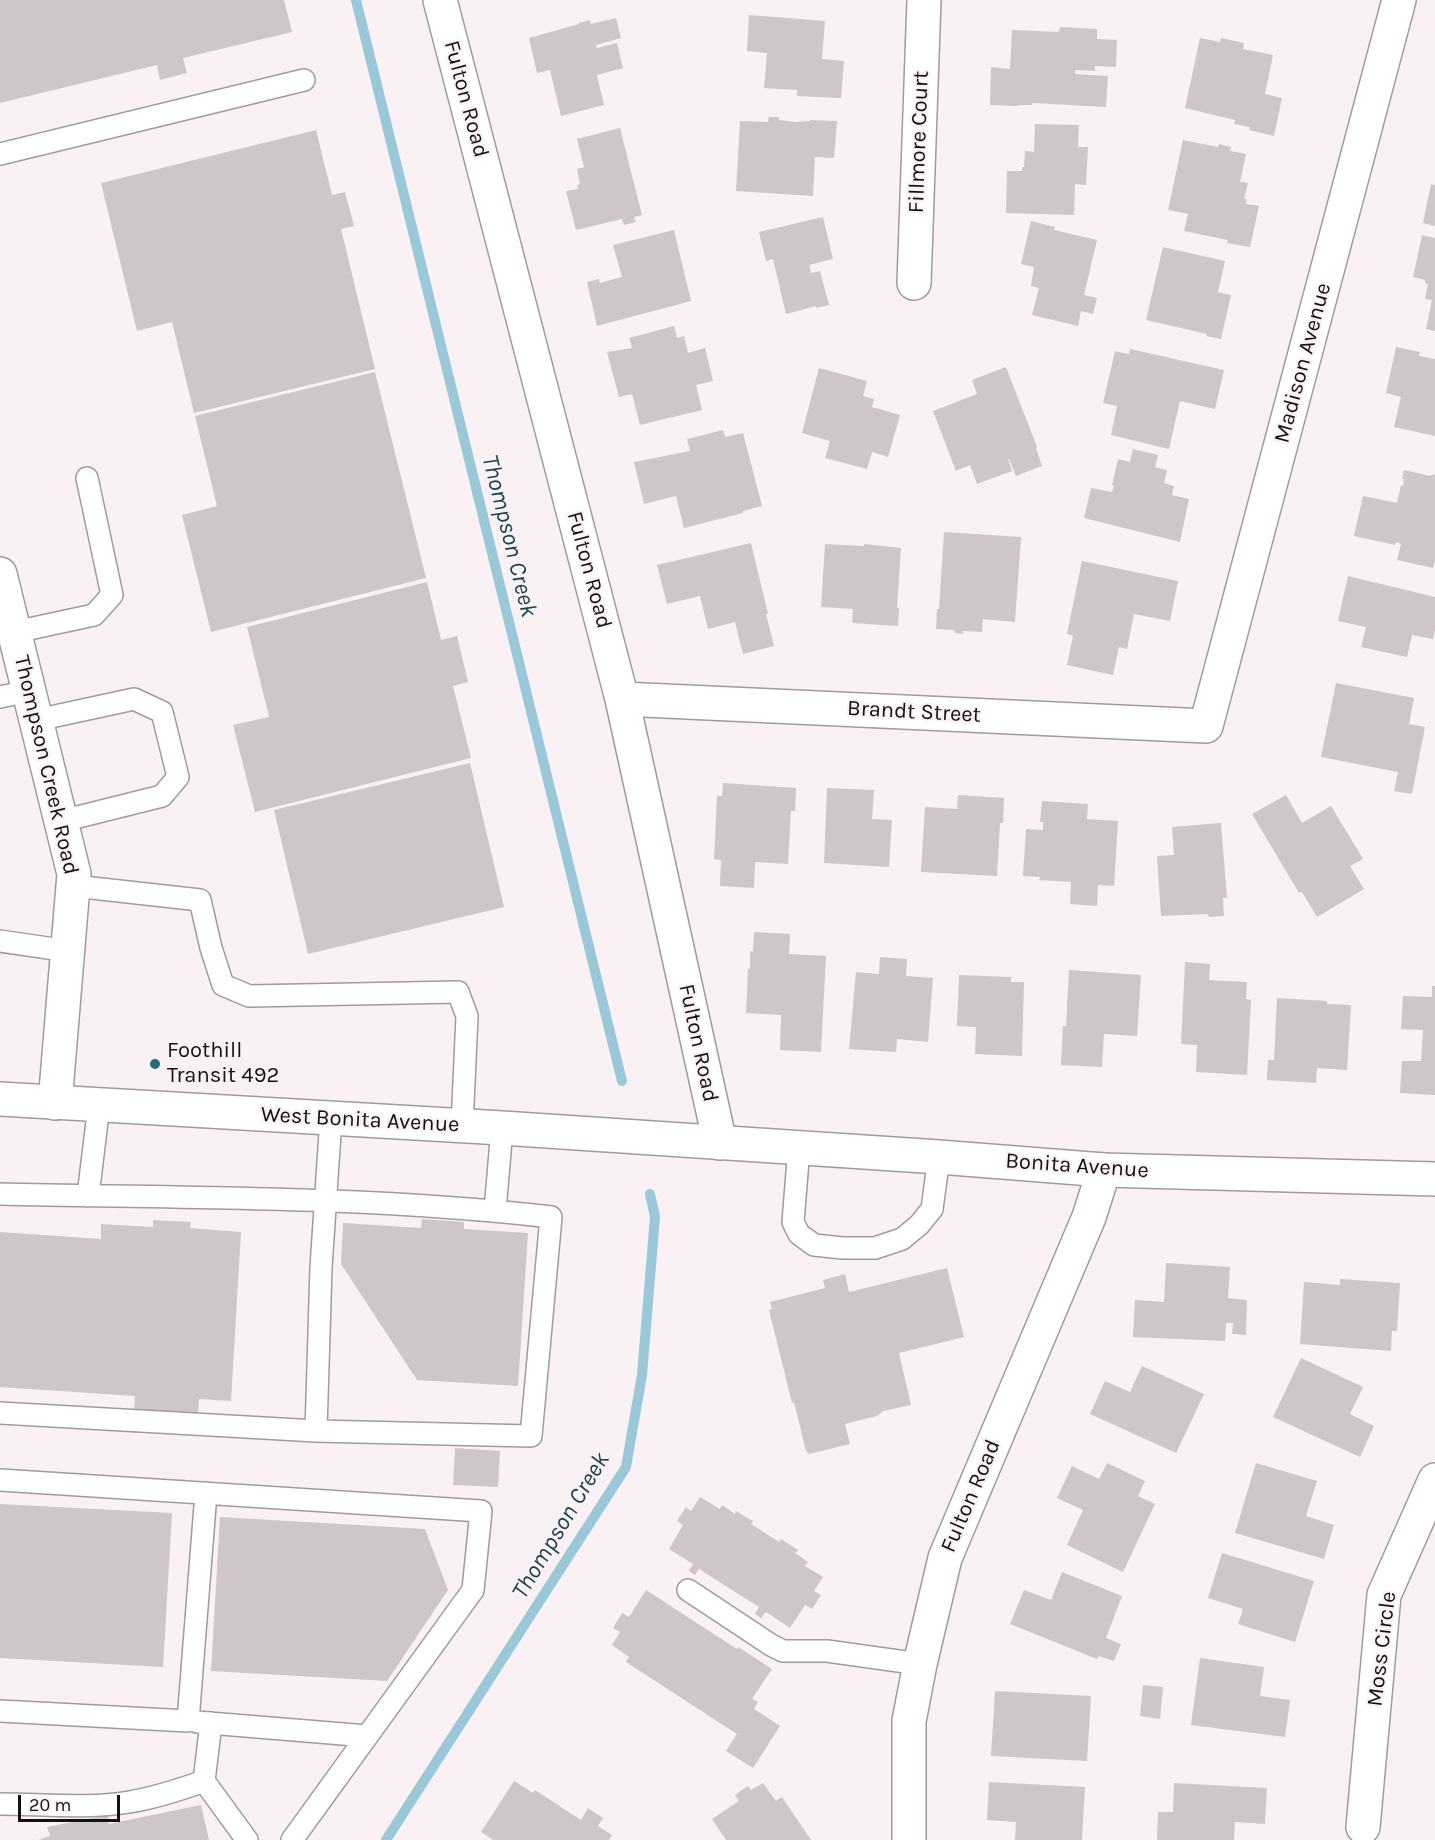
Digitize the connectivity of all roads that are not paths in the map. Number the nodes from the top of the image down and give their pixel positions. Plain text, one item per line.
1 (440, 0) edge
2 (924, 0) edge
3 (1400, 0) edge
4 (304, 80) dead end
5 (0, 154) edge
6 (914, 283) dead end
7 (87, 478) dead end
8 (2, 592) edge
9 (15, 633) junction
10 (622, 699) junction
11 (22, 702) edge
12 (1206, 726) joint
13 (62, 820) junction
14 (74, 886) junction
15 (0, 941) edge
16 (68, 951) junction
17 (0, 1099) edge
18 (55, 1103) junction
19 (99, 1105) junction
20 (331, 1119) junction
21 (462, 1126) junction
22 (502, 1128) junction
23 (720, 1143) junction
24 (799, 1148) junction
25 (939, 1157) junction
26 (1104, 1170) junction
27 (1435, 1179) edge
28 (0, 1194) edge
29 (88, 1196) junction
30 (326, 1200) junction
31 (495, 1211) junction
32 (0, 1413) edge
33 (316, 1431) junction
34 (0, 1480) edge
35 (1435, 1480) edge
36 (206, 1493) junction
37 (688, 1590) dead end
38 (920, 1664) junction
39 (0, 1711) edge
40 (188, 1721) junction
41 (211, 1723) junction
42 (367, 1736) junction
43 (204, 1781) junction
44 (0, 1804) edge
45 (1363, 1827) dead end
46 (247, 1840) edge
47 (292, 1840) edge
48 (909, 1840) edge

1 - 10 street, Fulton Road
2 - 6 street, Fillmore Court
3 - 12 street, Madison Avenue
4 - 5 lane
7 - 9 lane
8 - 9 street, Thompson Creek Road
9 - 11 street, Thompson Creek Road
10 - 12 street, Brandt Street
10 - 23 street, Fulton Road
11 - 13 street, Thompson Creek Road
11 - 13 lane
13 - 14 street, Thompson Creek Road
14 - 16 street, Thompson Creek Road
14 - 21 lane
15 - 16 lane
16 - 18 street, Thompson Creek Road
17 - 18 street, West Bonita Avenue
18 - 19 street, West Bonita Avenue
19 - 20 street, West Bonita Avenue
19 - 29 lane
20 - 21 street, West Bonita Avenue
20 - 30 lane
21 - 22 street, West Bonita Avenue
22 - 23 street, West Bonita Avenue
22 - 31 lane
23 - 24 street, Bonita Avenue
24 - 25 street, Bonita Avenue
24 - 25 lane
25 - 26 street, Bonita Avenue
26 - 27 street, Bonita Avenue
26 - 38 street, Fulton Road
28 - 29 lane
29 - 30 lane
30 - 31 lane
30 - 33 lane
31 - 33 lane
32 - 33 lane
34 - 36 lane
35 - 45 street, Moss Circle
36 - 40 lane
36 - 42 lane
37 - 38 lane
38 - 48 street, Fulton Road
39 - 40 lane
40 - 41 lane
41 - 42 lane
41 - 43 lane
42 - 47 lane
43 - 44 lane
43 - 46 lane

